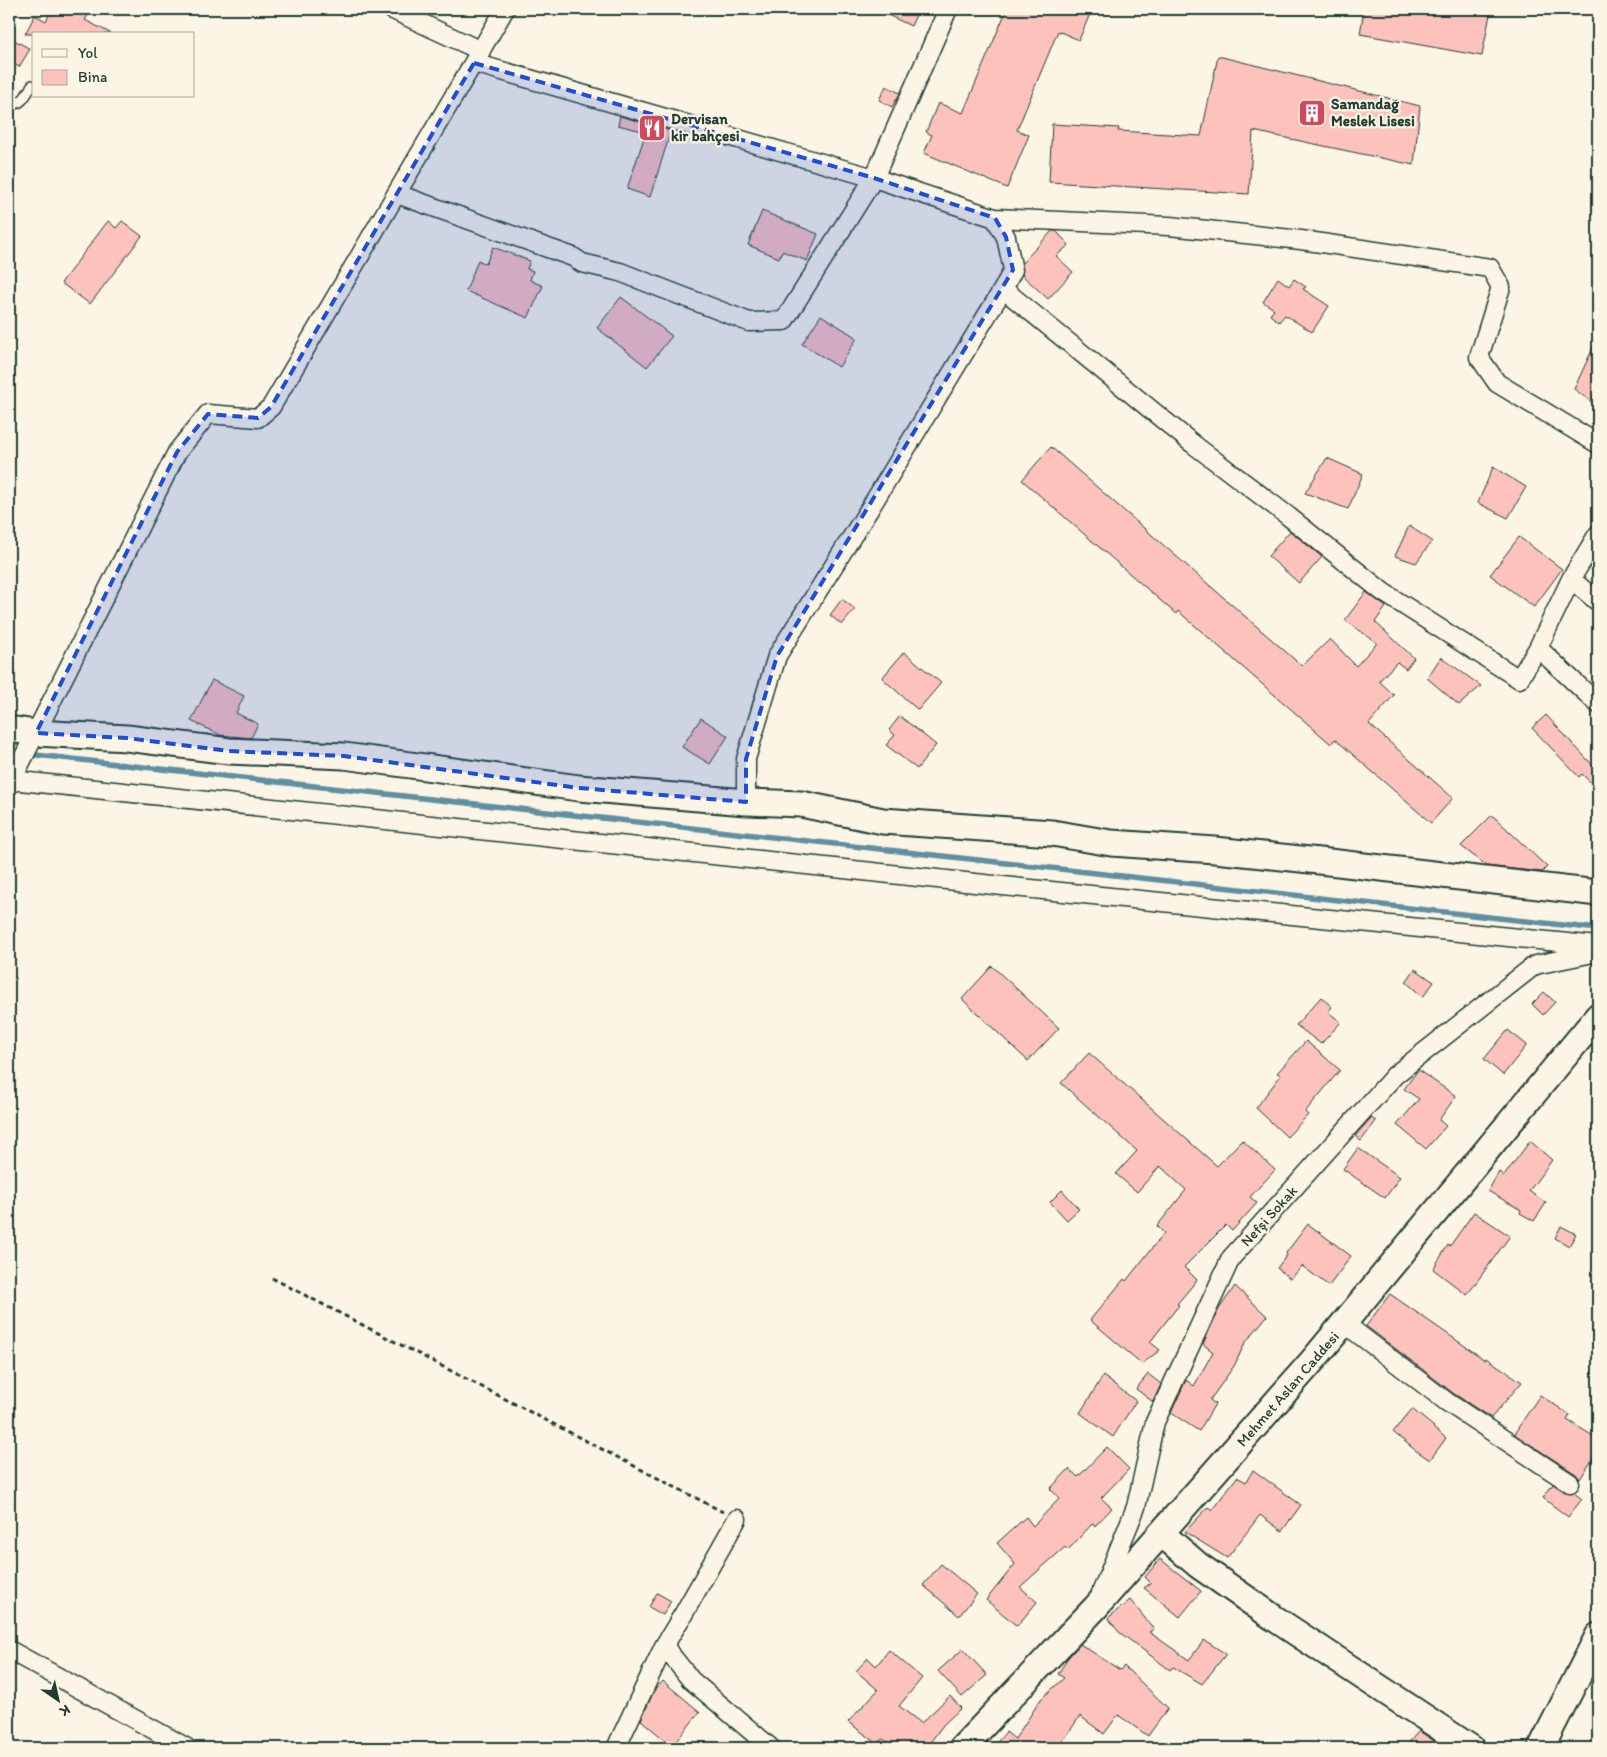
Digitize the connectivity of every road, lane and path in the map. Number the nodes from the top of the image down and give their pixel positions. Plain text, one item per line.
1 (390, 9) edge
2 (505, 9) edge
3 (948, 9) edge
4 (478, 57) junction
5 (32, 85) dead end
6 (9, 104) edge
7 (874, 178) junction
8 (397, 194) junction
9 (995, 218) junction
10 (1004, 289) junction
11 (1598, 444) edge
12 (1598, 534) edge
13 (1571, 579) junction
14 (1598, 602) edge
15 (1538, 648) junction
16 (1598, 704) edge
17 (9, 728) edge
18 (36, 732) junction
19 (10, 783) edge
20 (746, 802) junction
21 (1598, 893) edge
22 (1598, 946) edge
23 (1598, 952) edge
24 (1598, 1016) edge
25 (272, 1278) dead end
26 (1344, 1323) junction
27 (1570, 1483) dead end
28 (737, 1519) joint
29 (1162, 1534) junction
30 (1096, 1607) junction
31 (1598, 1636) edge
32 (664, 1646) junction
33 (9, 1650) edge
34 (187, 1748) edge
35 (616, 1748) edge
36 (771, 1748) edge
37 (962, 1748) edge
38 (1471, 1748) edge
39 (1541, 1748) edge

1 - 4 street
2 - 4 street
3 - 7 street
4 - 7 street
4 - 8 street
5 - 6 lane
7 - 8 street
7 - 9 street
8 - 18 street
9 - 10 street
9 - 11 street
10 - 15 street
10 - 20 street
12 - 13 street
13 - 14 street
13 - 15 street
15 - 16 street
17 - 18 street
18 - 19 street
18 - 20 street
19 - 22 street
20 - 21 street
23 - 30 street, Nefşi Sokak
24 - 26 street, Mehmet Aslan Caddesi
25 - 28 path
26 - 27 street
26 - 29 street, Mehmet Aslan Caddesi
28 - 32 street
29 - 30 street, Mehmet Aslan Caddesi
29 - 38 street
30 - 37 street, Mehmet Aslan Caddesi
31 - 39 street
32 - 35 street
32 - 36 street
33 - 34 street

